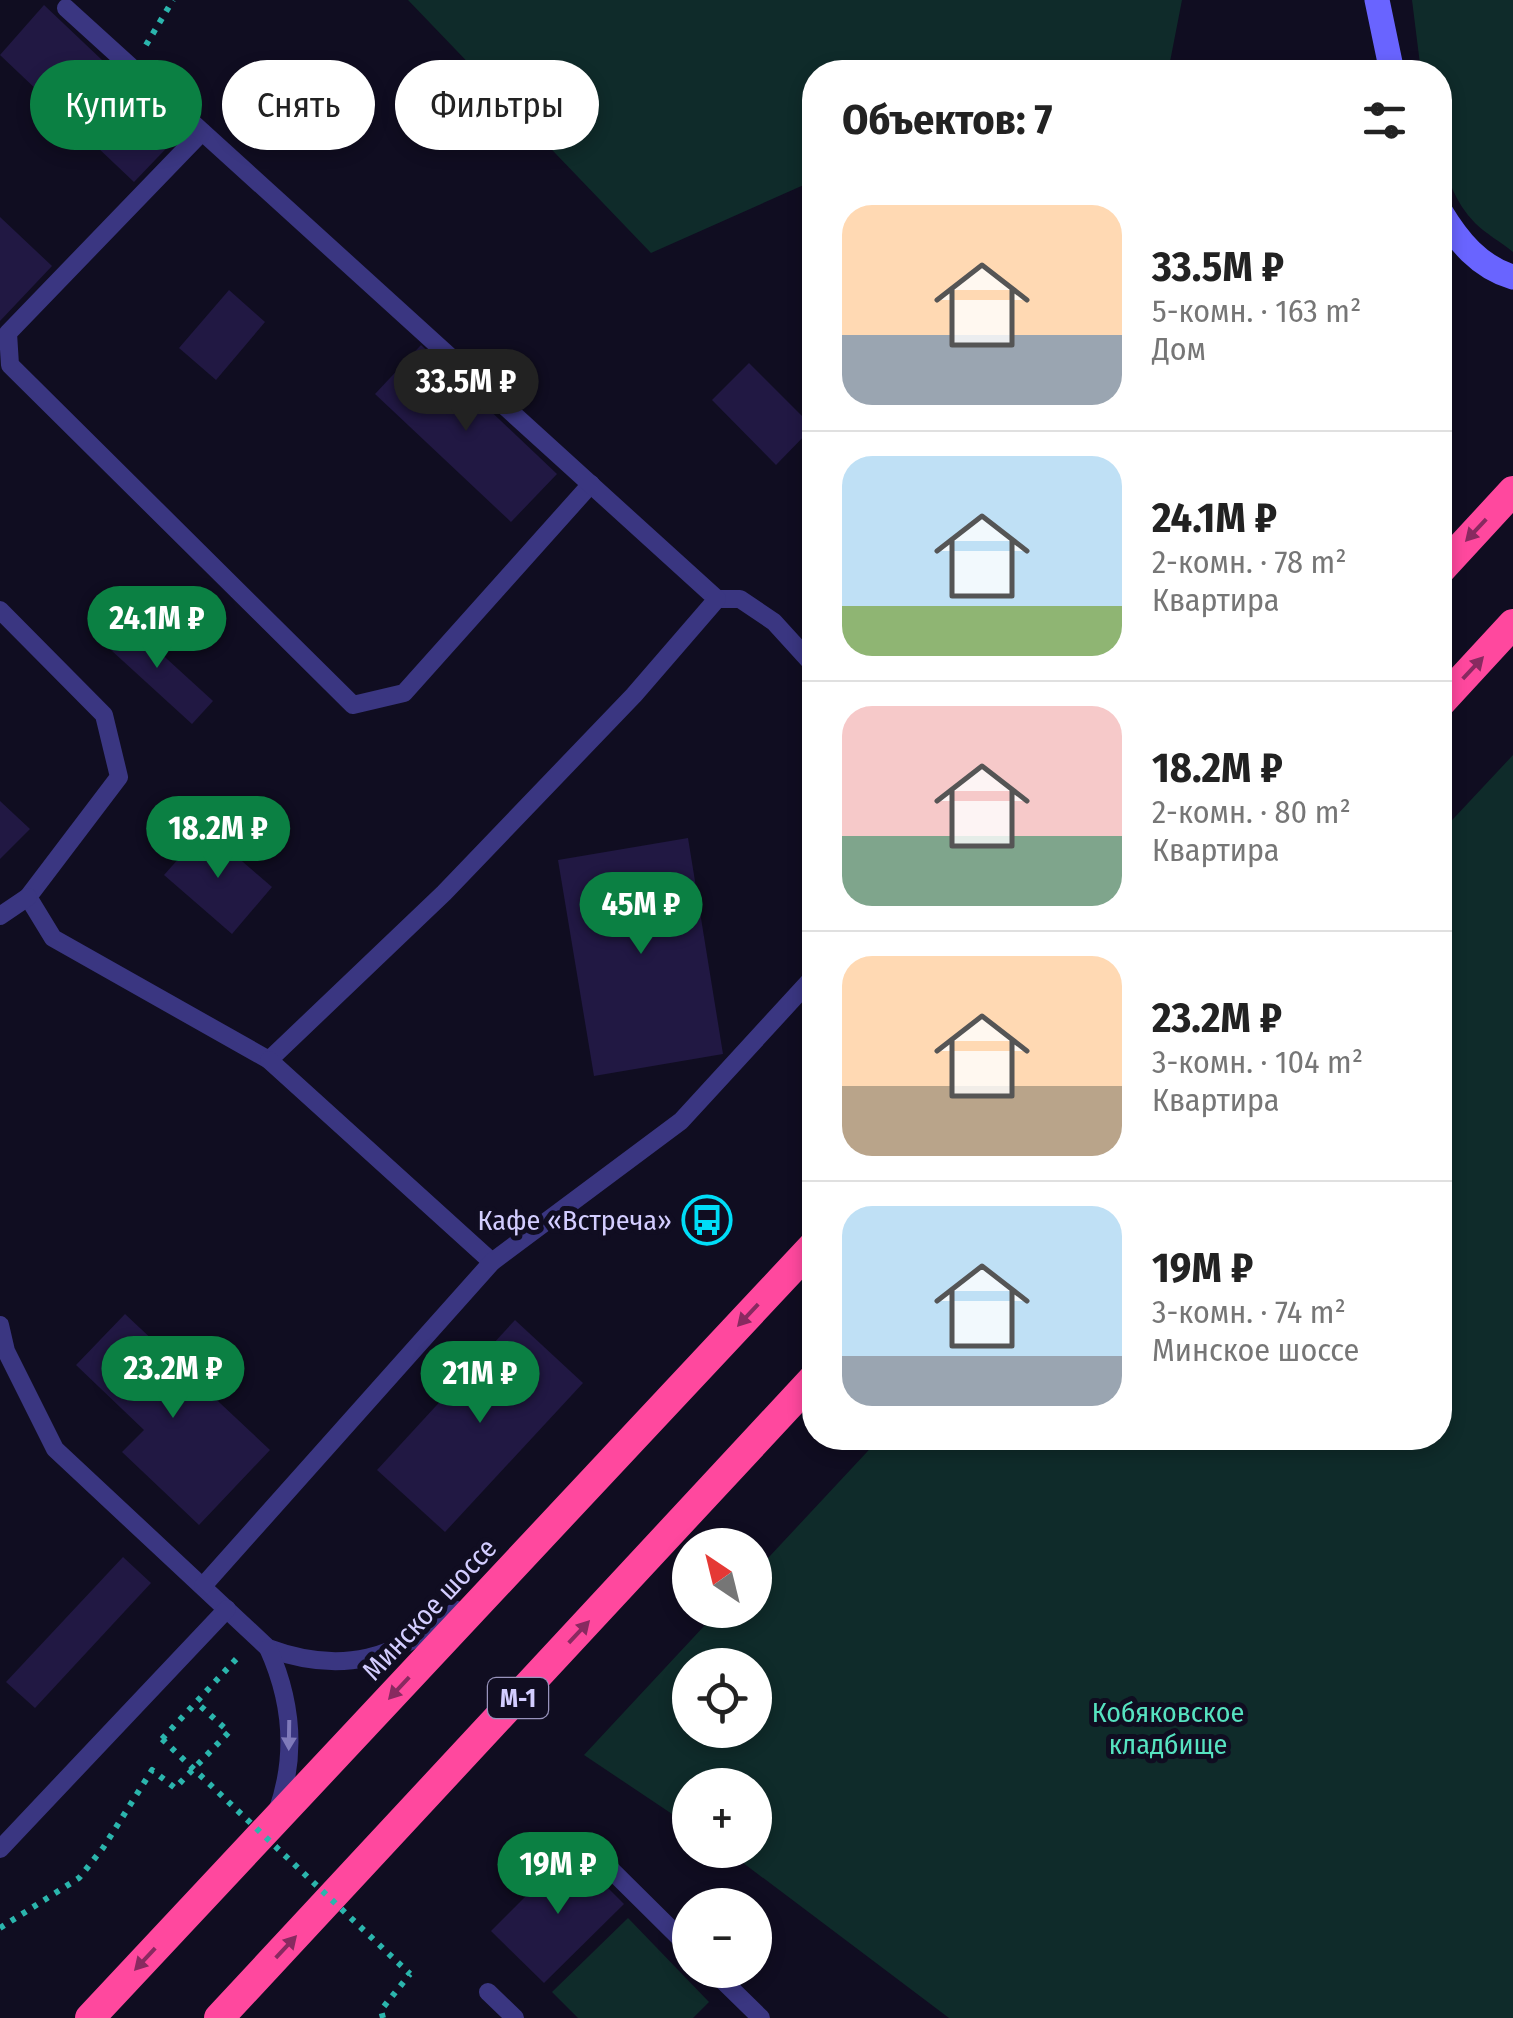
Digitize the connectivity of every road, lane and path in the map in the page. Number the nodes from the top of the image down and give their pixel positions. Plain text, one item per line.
1 (173, 0) edge
2 (66, 8) dead end
3 (1378, 8) edge
4 (123, 60) edge
5 (137, 60) edge
6 (1379, 60) edge
7 (1389, 60) edge
8 (202, 132) edge
9 (185, 150) edge
10 (1452, 231) edge
11 (1513, 277) edge
12 (591, 484) junction
13 (1513, 491) edge
14 (1452, 557) edge
15 (718, 598) junction
16 (0, 610) edge
17 (1510, 628) edge
18 (802, 653) edge
19 (1452, 690) edge
20 (28, 897) junction
21 (0, 916) edge
22 (802, 989) edge
23 (269, 1060) junction
24 (802, 1258) edge
25 (492, 1262) junction
26 (0, 1325) edge
27 (802, 1391) edge
28 (513, 1566) junction
29 (203, 1586) junction
30 (227, 1609) junction
31 (263, 1642) junction
32 (196, 1702) junction
33 (272, 1823) junction
34 (584, 1844) dead end
35 (0, 1849) edge
36 (0, 1928) edge
37 (672, 1930) edge
38 (730, 1988) edge
39 (488, 1992) dead end
40 (90, 2018) edge
41 (219, 2018) edge
42 (383, 2018) edge
43 (515, 2018) edge
44 (761, 2018) edge

1 - 5 path
2 - 4 lane
3 - 6 main road
3 - 7 main road
8 - 12 lane
9 - 12 lane
10 - 11 main road
12 - 15 lane
13 -> 14 highway
15 - 18 lane
15 - 23 lane
16 - 20 lane
19 -> 17 highway
20 - 21 lane
20 - 23 lane
22 - 25 lane
23 - 25 lane
24 -> 28 highway, Минское шоссе
25 - 29 lane
26 - 29 lane
41 -> 27 highway, М-1
28 - 31 lane
28 -> 33 highway, Минское шоссе
29 - 30 lane
30 - 31 lane
30 - 35 lane
31 - 32 path
31 -> 33 lane
32 - 36 path
32 - 42 path, bridge
33 -> 40 highway, Минское шоссе
34 - 37 lane
38 - 44 lane
39 - 43 lane

